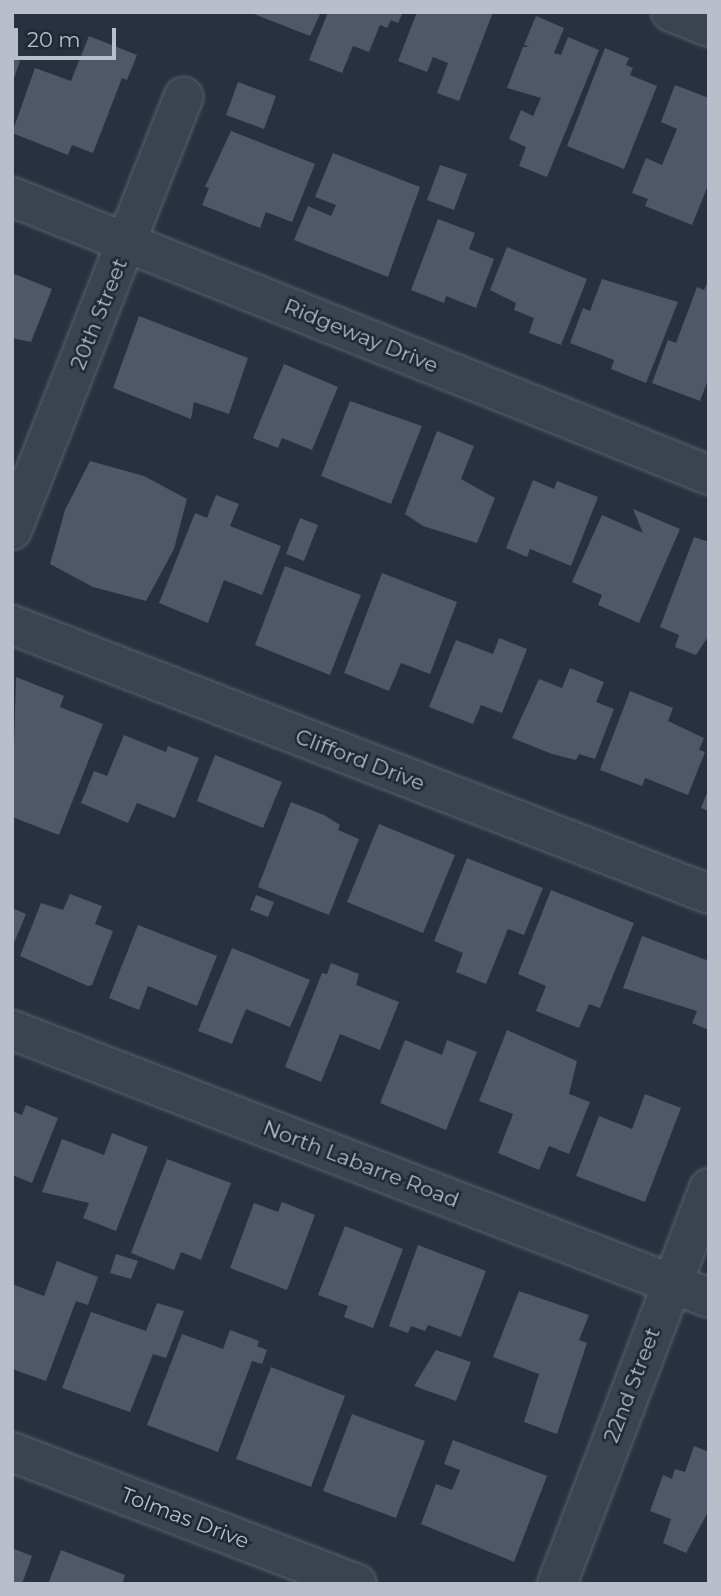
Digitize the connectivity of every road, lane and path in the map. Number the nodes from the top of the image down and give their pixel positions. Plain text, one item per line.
1 (671, 12) edge
2 (709, 27) edge
3 (183, 97) dead end
4 (12, 197) edge
5 (127, 243) junction
6 (709, 475) edge
7 (12, 530) edge
8 (12, 625) edge
9 (709, 894) edge
10 (12, 1030) edge
11 (709, 1188) edge
12 (670, 1283) junction
13 (709, 1298) edge
14 (12, 1452) edge
15 (357, 1584) edge
16 (557, 1584) edge

1 - 2 street
3 - 5 street, 20th Street
4 - 5 street, Ridgeway Drive
5 - 6 street, Ridgeway Drive
5 - 7 street, 20th Street
8 - 9 street, Clifford Drive
10 - 12 street, North Labarre Road
11 - 12 street, 22nd Street
12 - 13 street, North Labarre Road
12 - 16 street, 22nd Street
14 - 15 street, Tolmas Drive

